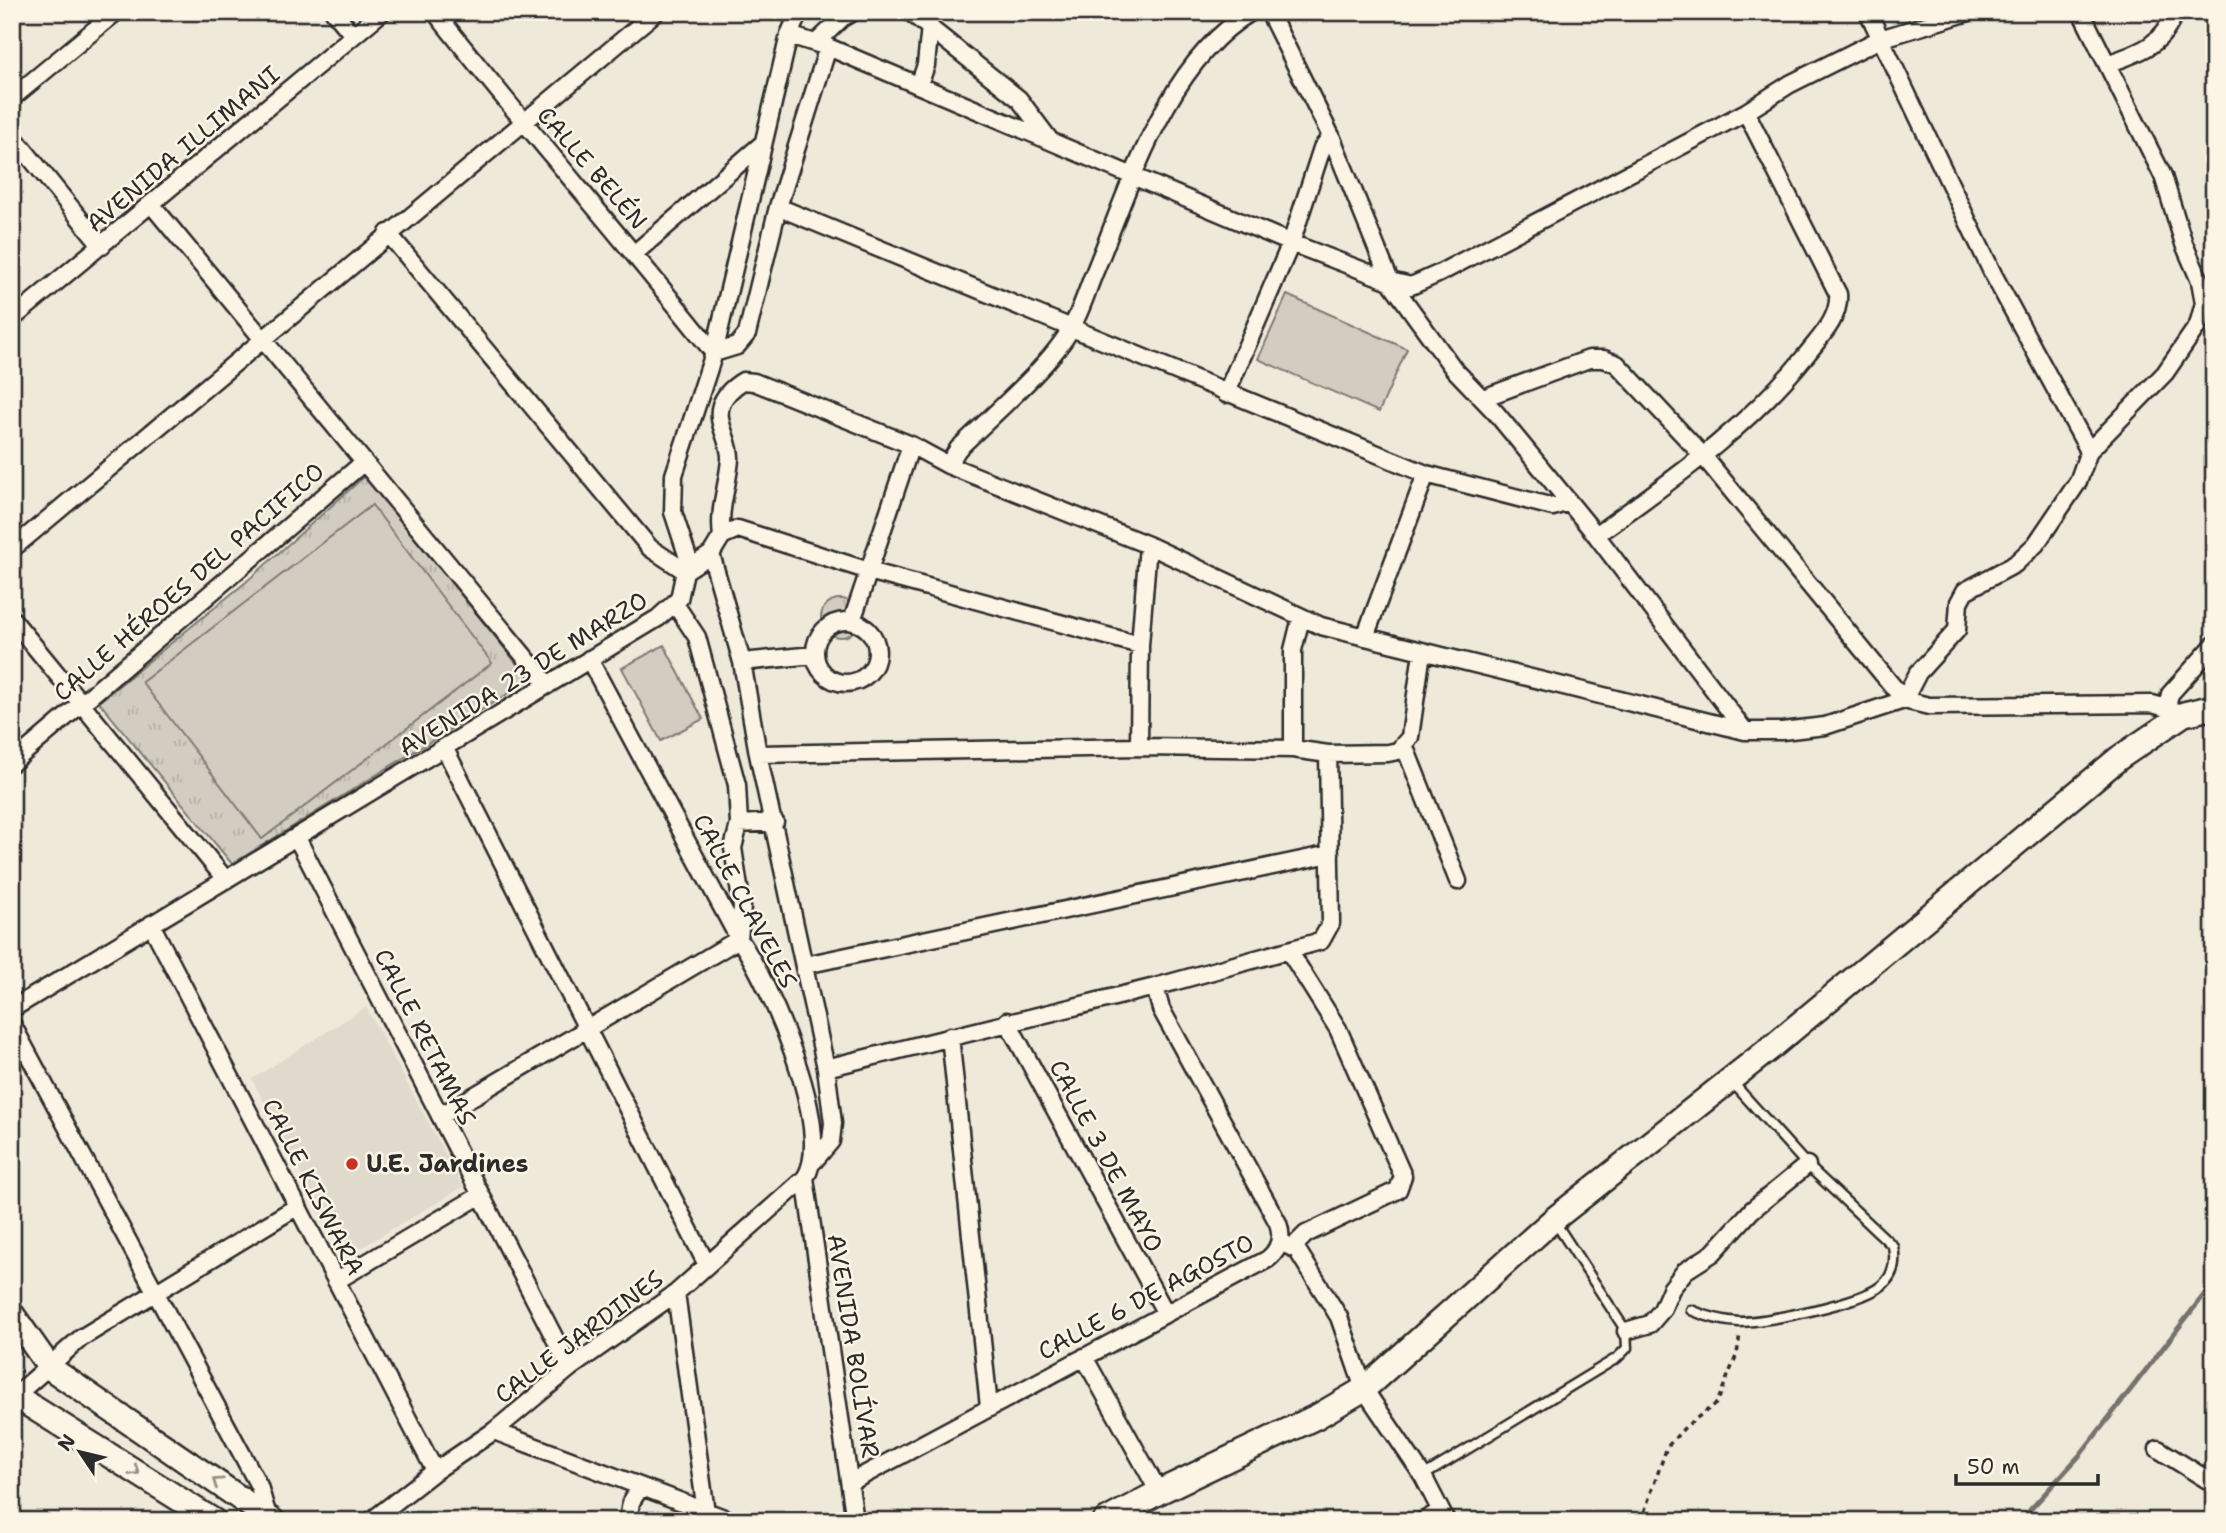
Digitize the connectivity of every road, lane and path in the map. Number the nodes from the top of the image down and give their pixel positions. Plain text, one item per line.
1 (334, 12) edge
2 (382, 12) edge
3 (435, 12) edge
4 (656, 12) edge
5 (799, 12) edge
6 (853, 12) edge
7 (1251, 12) edge
8 (1269, 12) edge
9 (1868, 12) edge
10 (1969, 12) edge
11 (2081, 12) edge
12 (2175, 12) edge
13 (112, 14) edge
14 (922, 18) edge
15 (353, 35) junction
16 (789, 35) junction
17 (1880, 39) junction
18 (822, 45) junction
19 (2106, 64) junction
20 (919, 85) junction
21 (12, 97) edge
22 (1746, 112) junction
23 (523, 124) junction
24 (12, 135) edge
25 (1331, 136) junction
26 (1050, 141) junction
27 (762, 144) junction
28 (1134, 176) junction
29 (152, 205) junction
30 (778, 207) junction
31 (388, 233) junction
32 (1291, 243) junction
33 (102, 246) junction
34 (635, 253) junction
35 (1390, 281) junction
36 (12, 318) edge
37 (1072, 327) junction
38 (262, 338) junction
39 (714, 353) junction
40 (1226, 394) junction
41 (1483, 398) junction
42 (911, 445) junction
43 (2089, 451) junction
44 (1704, 457) junction
45 (364, 462) junction
46 (948, 465) junction
47 (1426, 474) junction
48 (1569, 502) junction
49 (1596, 535) junction
50 (722, 536) junction
51 (1148, 545) junction
52 (12, 549) edge
53 (711, 554) junction
54 (688, 569) junction
55 (869, 571) junction
56 (675, 604) junction
57 (1301, 618) junction
58 (12, 619) edge
59 (852, 621) junction
60 (1365, 637) junction
61 (1140, 645) junction
62 (2214, 646) edge
63 (1422, 652) junction
64 (814, 655) junction
65 (589, 659) junction
66 (742, 662) junction
67 (548, 685) junction
68 (1904, 700) junction
69 (82, 705) junction
70 (2214, 708) edge
71 (2176, 711) junction
72 (1745, 731) junction
73 (1404, 745) junction
74 (1139, 747) junction
75 (445, 749) junction
76 (1293, 749) junction
77 (758, 754) junction
78 (1328, 754) junction
79 (12, 763) edge
80 (775, 822) junction
81 (739, 824) junction
82 (297, 838) junction
83 (1330, 854) junction
84 (226, 880) junction
85 (1458, 881) dead end
86 (151, 925) junction
87 (740, 939) junction
88 (1289, 951) junction
89 (805, 965) junction
90 (1155, 986) junction
91 (12, 1009) edge
92 (1007, 1021) junction
93 (12, 1024) edge
94 (586, 1027) junction
95 (950, 1036) junction
96 (826, 1068) junction
97 (1731, 1080) junction
98 (440, 1116) junction
99 (814, 1161) junction
100 (1807, 1165) junction
101 (806, 1178) junction
102 (481, 1195) junction
103 (298, 1206) junction
104 (1553, 1220) junction
105 (1286, 1245) junction
106 (706, 1263) junction
107 (336, 1281) junction
108 (155, 1293) junction
109 (676, 1293) junction
110 (1691, 1310) dead end
111 (1164, 1312) junction
112 (12, 1314) edge
113 (1738, 1322) junction
114 (1626, 1331) junction
115 (1084, 1357) junction
116 (50, 1368) junction
117 (570, 1368) junction
118 (1364, 1389) junction
119 (13, 1396) edge
120 (989, 1407) junction
121 (494, 1431) junction
122 (2158, 1449) dead end
123 (435, 1471) junction
124 (1423, 1476) junction
125 (851, 1482) junction
126 (2214, 1484) edge
127 (640, 1488) junction
128 (1159, 1492) junction
129 (706, 1512) junction
130 (12, 1515) edge
131 (1443, 1516) edge
132 (268, 1517) edge
133 (16, 1521) edge
134 (214, 1521) edge
135 (371, 1521) edge
136 (628, 1521) edge
137 (732, 1521) edge
138 (855, 1521) edge
139 (1105, 1521) edge
140 (1423, 1521) edge
141 (1641, 1521) edge

1 - 15 street
2 - 15 street, AVENIDA ILLIMANI
3 - 23 street, CALLE BELÉN
4 - 23 street
5 - 16 street
6 - 18 street
7 - 28 street
8 - 25 street
9 - 17 street
10 - 17 street
11 - 19 street
12 - 19 street
13 - 21 street
14 - 20 street
14 - 26 street
15 - 29 street, AVENIDA ILLIMANI
16 - 18 street
16 - 27 street
17 - 22 street
17 - 43 street
18 - 20 street
18 - 30 street
19 - 43 street
20 - 26 street
22 - 35 street
22 - 44 street
23 - 31 street
23 - 34 street, CALLE BELÉN
24 - 33 street
25 - 32 street
25 - 35 street
26 - 28 street
27 - 34 street
27 - 39 street
28 - 32 street
28 - 37 street
29 - 33 street, AVENIDA ILLIMANI
29 - 38 street
30 - 37 street
30 - 39 street
31 - 38 street
31 - 54 street
32 - 35 street
32 - 40 street
33 - 36 street, AVENIDA ILLIMANI
34 - 39 street, CALLE BELÉN
35 - 41 street
37 - 40 street
37 - 46 street
38 - 45 street
38 - 52 street
39 - 54 street
40 - 47 street
41 - 44 street
41 - 48 street
42 - 46 street
42 - 50 street
42 - 55 street
43 - 68 street
44 - 49 street
44 - 68 street
45 - 67 street
45 - 69 street, CALLE HÉROES DEL PACIFICO
46 - 51 street
47 - 48 street
47 - 60 street
48 - 49 street
49 - 72 street
50 - 53 street
50 - 55 street
51 - 57 street
51 - 61 street
53 - 54 street
53 - 66 street
54 - 56 street, AVENIDA 23 DE MARZO
55 - 59 street
55 - 61 street
56 - 65 street, AVENIDA 23 DE MARZO
56 - 81 street
57 - 60 street
57 - 76 street
58 - 69 street
59 - 64 street
59 - 64 street
60 - 63 street
61 - 74 street
62 - 71 street
63 - 72 street
63 - 73 street
64 - 66 street
65 - 67 street, AVENIDA 23 DE MARZO
65 - 87 street, CALLE CLAVELES
66 - 77 street
67 - 75 street, AVENIDA 23 DE MARZO
68 - 71 street
68 - 72 street
69 - 79 street, CALLE HÉROES DEL PACIFICO
69 - 84 street
70 - 71 street
71 - 97 street
73 - 78 street
73 - 85 street
74 - 76 street
74 - 77 street
75 - 82 street, AVENIDA 23 DE MARZO
75 - 94 street
76 - 78 street
77 - 80 street
78 - 83 street
80 - 81 street
80 - 89 street
81 - 87 street
82 - 84 street, AVENIDA 23 DE MARZO
82 - 98 street, CALLE RETAMAS
83 - 88 street
83 - 89 street
84 - 86 street, AVENIDA 23 DE MARZO
86 - 91 street, AVENIDA 23 DE MARZO
86 - 103 street, CALLE KISWARA
87 - 94 street
87 - 99 street, CALLE CLAVELES
88 - 90 street
88 - 105 street
89 - 96 street
90 - 92 street
90 - 105 street, CALLE 6 DE AGOSTO
92 - 95 street
92 - 111 street, CALLE 3 DE MAYO
93 - 108 street
94 - 98 street
94 - 106 street
95 - 96 street
95 - 120 street
96 - 99 street
97 - 100 lane
97 - 104 street
98 - 102 street, CALLE RETAMAS
99 - 101 street, CALLE CLAVELES
100 - 113 lane
100 - 114 street
101 - 106 street, CALLE JARDINES
101 - 125 street, AVENIDA BOLÍVAR
102 - 107 street
102 - 117 street, CALLE RETAMAS
103 - 107 street, CALLE KISWARA
103 - 108 street
104 - 114 lane
104 - 118 street
105 - 111 street, CALLE 6 DE AGOSTO
105 - 118 street
106 - 109 street, CALLE JARDINES
107 - 123 street, CALLE KISWARA
108 - 116 street
108 - 132 street
109 - 117 street, CALLE JARDINES
109 - 129 street
110 - 113 lane
111 - 115 street, CALLE 6 DE AGOSTO
112 - 116 street
113 - 141 path
114 - 124 lane
115 - 120 street, CALLE 6 DE AGOSTO
115 - 128 street
116 - 119 street
132 -> 116 street
117 - 121 street, CALLE JARDINES
118 - 124 street
118 - 128 street
119 -> 134 street
120 - 125 street, CALLE 6 DE AGOSTO
121 - 123 street, CALLE JARDINES
121 - 127 street
122 - 126 street
123 - 135 street, CALLE JARDINES
124 - 131 street
125 - 138 street, AVENIDA BOLÍVAR
127 - 129 street
127 - 136 street
128 - 139 street
129 - 137 street
130 - 133 street
131 - 140 street

